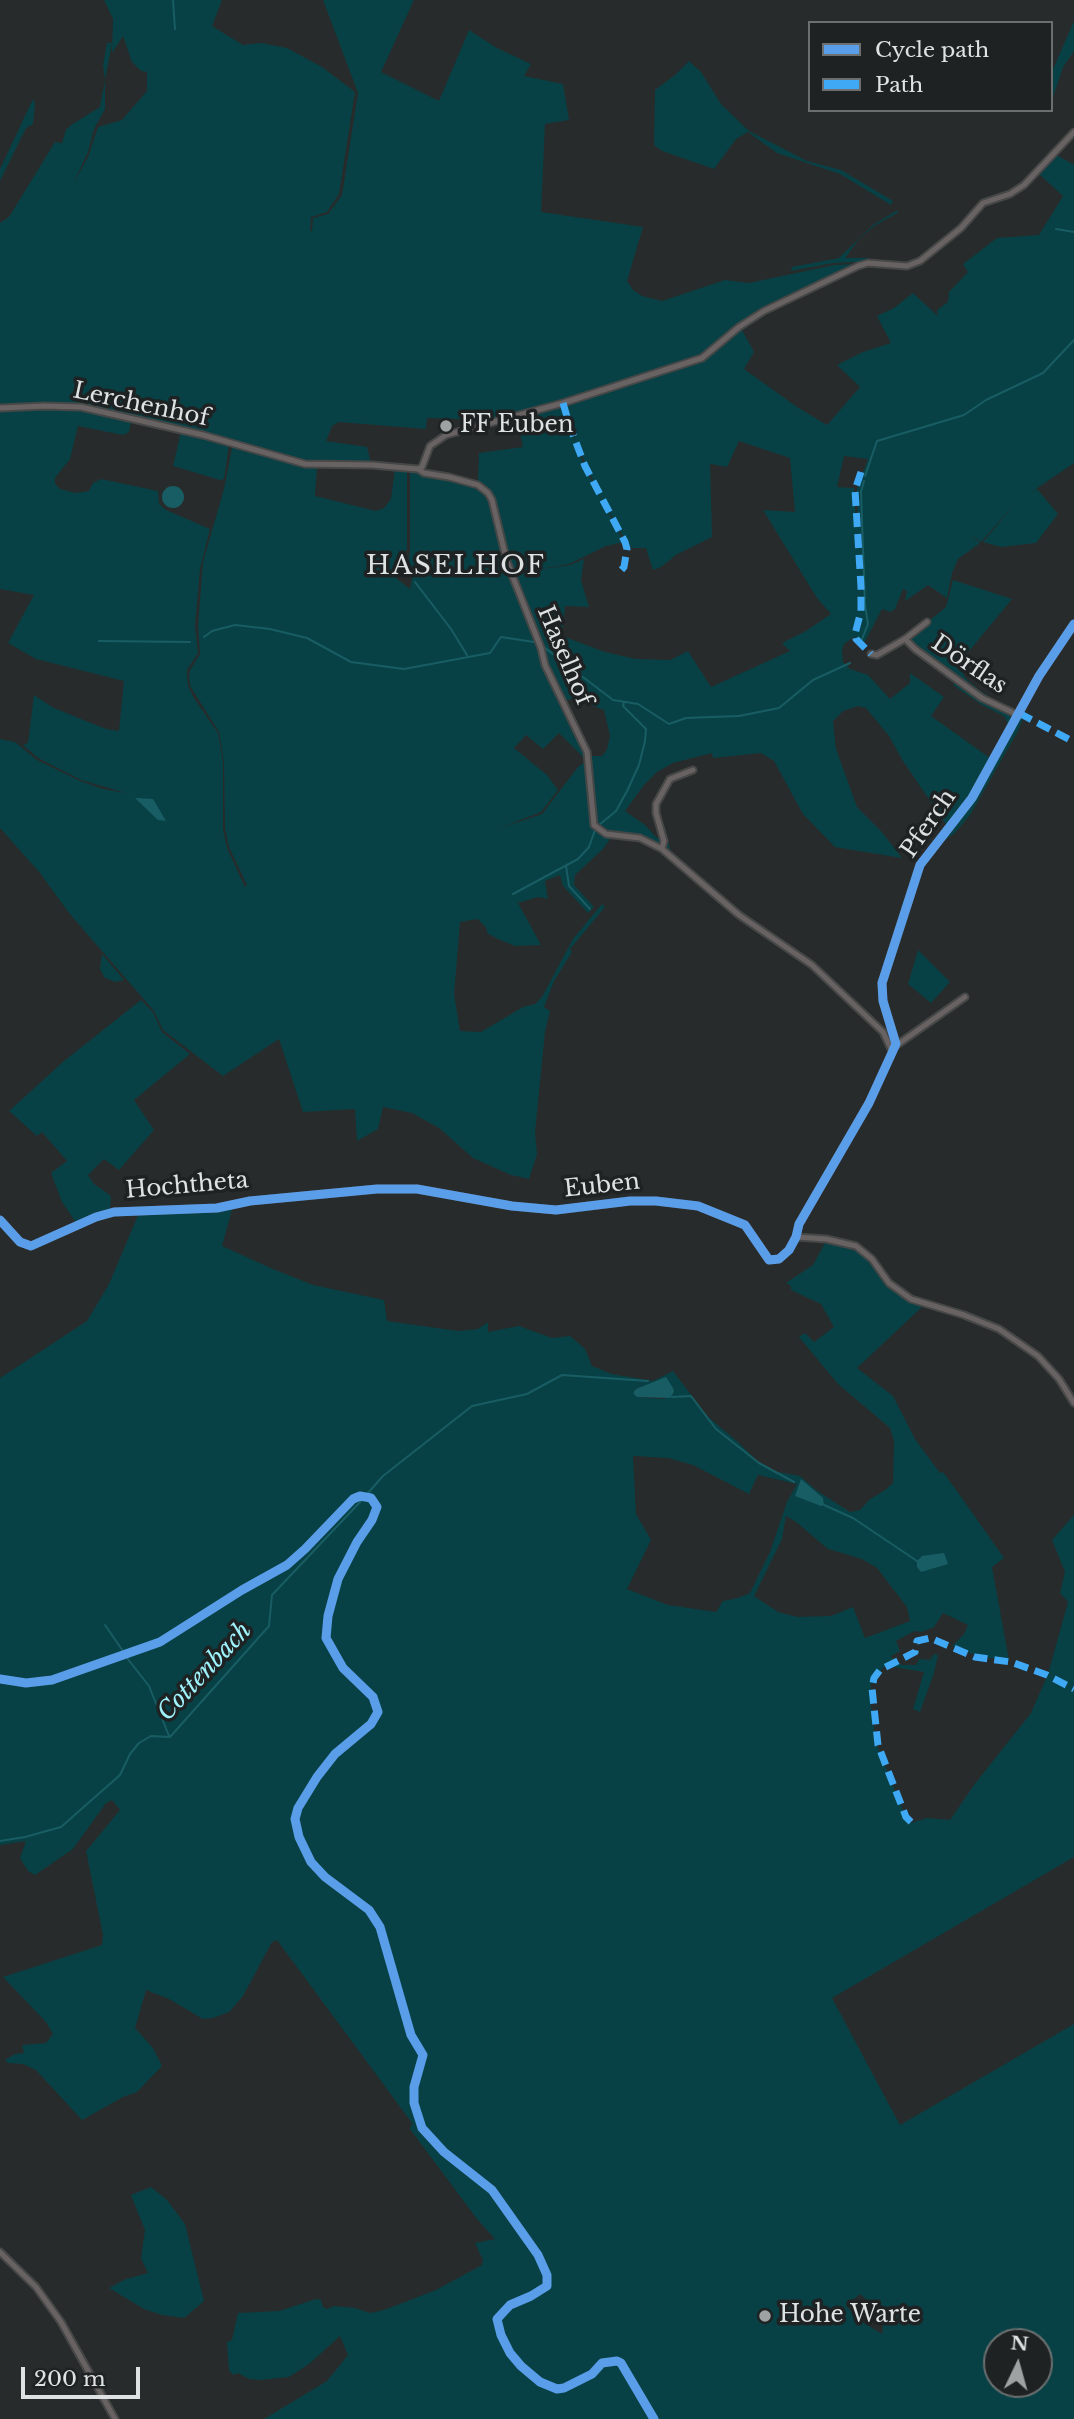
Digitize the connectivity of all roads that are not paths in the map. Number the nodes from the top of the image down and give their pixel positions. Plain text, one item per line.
1 (1074, 132) edge
2 (0, 408) edge
3 (231, 443) joint
4 (418, 470) junction
5 (927, 622) dead end
6 (1074, 624) edge
7 (905, 639) junction
8 (871, 654) dead end
9 (1018, 715) junction
10 (693, 770) dead end
11 (662, 849) junction
12 (965, 996) dead end
13 (893, 1049) junction
14 (395, 1188) joint
15 (0, 1220) edge
16 (796, 1237) junction
17 (1074, 1403) edge
18 (0, 2252) edge
19 (115, 2419) edge

1 - 4 street
2 - 3 street, Lerchenhof
3 - 4 street, Haselhof
4 - 11 street, Haselhof
5 - 7 street, Dörflas
6 - 9 street, Pferch
7 - 8 street, Dörflas
7 - 9 street, Dörflas
9 - 13 street, Pferch
10 - 11 street
11 - 13 street
12 - 13 street
13 - 16 street, Euben
14 - 15 street, Hochtheta
14 - 16 street, Euben
16 - 17 street
18 - 19 street

